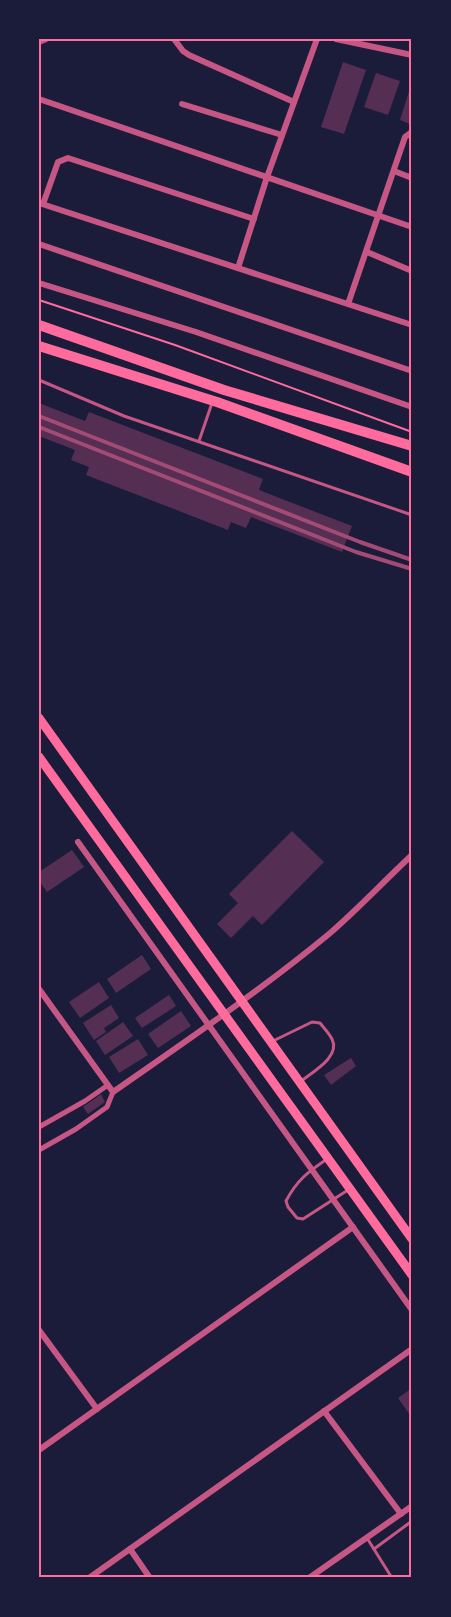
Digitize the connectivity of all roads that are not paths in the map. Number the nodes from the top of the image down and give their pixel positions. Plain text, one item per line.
1 (46, 39) edge
2 (174, 39) edge
3 (317, 39) edge
4 (336, 39) edge
5 (39, 42) edge
6 (412, 56) edge
7 (39, 99) edge
8 (294, 102) junction
9 (182, 105) dead end
10 (412, 132) edge
11 (282, 135) junction
12 (394, 171) junction
13 (267, 177) junction
14 (412, 178) edge
15 (41, 204) edge
16 (380, 215) junction
17 (254, 219) junction
18 (412, 227) edge
19 (39, 244) edge
20 (367, 252) junction
21 (238, 268) junction
22 (412, 271) edge
23 (39, 283) edge
24 (348, 304) junction
25 (39, 325) edge
26 (412, 325) edge
27 (39, 346) edge
28 (412, 371) edge
29 (39, 380) edge
30 (213, 401) junction
31 (412, 407) edge
32 (199, 441) junction
33 (412, 446) edge
34 (412, 472) edge
35 (412, 515) edge
36 (39, 718) edge
37 (39, 757) edge
38 (78, 842) dead end
39 (412, 855) edge
40 (39, 989) edge
41 (243, 1002) junction
42 (224, 1015) junction
43 (209, 1025) junction
44 (272, 1041) junction
45 (300, 1082) junction
46 (108, 1085) junction
47 (113, 1092) junction
48 (39, 1127) edge
49 (39, 1150) edge
50 (327, 1159) junction
51 (312, 1169) junction
52 (350, 1189) junction
53 (334, 1201) junction
54 (353, 1227) junction
55 (412, 1239) edge
56 (412, 1275) edge
57 (412, 1310) edge
58 (39, 1330) edge
59 (412, 1348) edge
60 (97, 1409) junction
61 (324, 1411) junction
62 (39, 1450) edge
63 (412, 1506) edge
64 (401, 1514) junction
65 (412, 1521) edge
66 (367, 1538) junction
67 (130, 1549) junction
68 (374, 1550) junction
69 (88, 1578) edge
70 (150, 1578) edge
71 (309, 1578) edge
72 (392, 1578) edge

1 - 5 street
2 - 8 street
3 - 8 street
4 - 6 street
7 - 13 street
8 - 11 street
9 - 11 street
10 - 12 street
11 - 13 street
12 - 14 street
12 - 16 street
13 - 16 street
13 - 17 street
15 - 17 street
15 - 21 street
16 - 18 street
16 - 20 street
17 - 21 street
19 - 28 street
20 - 22 street
20 - 24 street
21 - 24 street
23 - 31 street
24 - 26 street
25 - 33 main road
27 - 30 main road
29 - 32 lane
30 - 32 lane
30 - 34 main road
32 - 35 lane
36 - 41 main road
37 - 42 main road
38 - 43 street
39 - 41 street
40 - 46 street
41 - 42 street
41 - 44 main road
42 - 43 street
42 - 50 main road
43 - 47 street
43 - 51 street
44 - 45 main road
44 - 45 lane
45 - 55 main road
46 - 47 street
46 - 48 street
47 - 49 street
50 - 51 lane
50 - 52 main road
51 - 53 street
51 - 53 lane
52 - 53 lane
52 - 56 main road
53 - 54 street
54 - 57 street
54 - 60 street
58 - 60 street
59 - 61 street
60 - 62 street
61 - 64 street
61 - 67 street
63 - 64 street
64 - 66 street
65 - 68 lane
66 - 68 lane
66 - 71 street
67 - 69 street
67 - 70 street
68 - 72 lane

